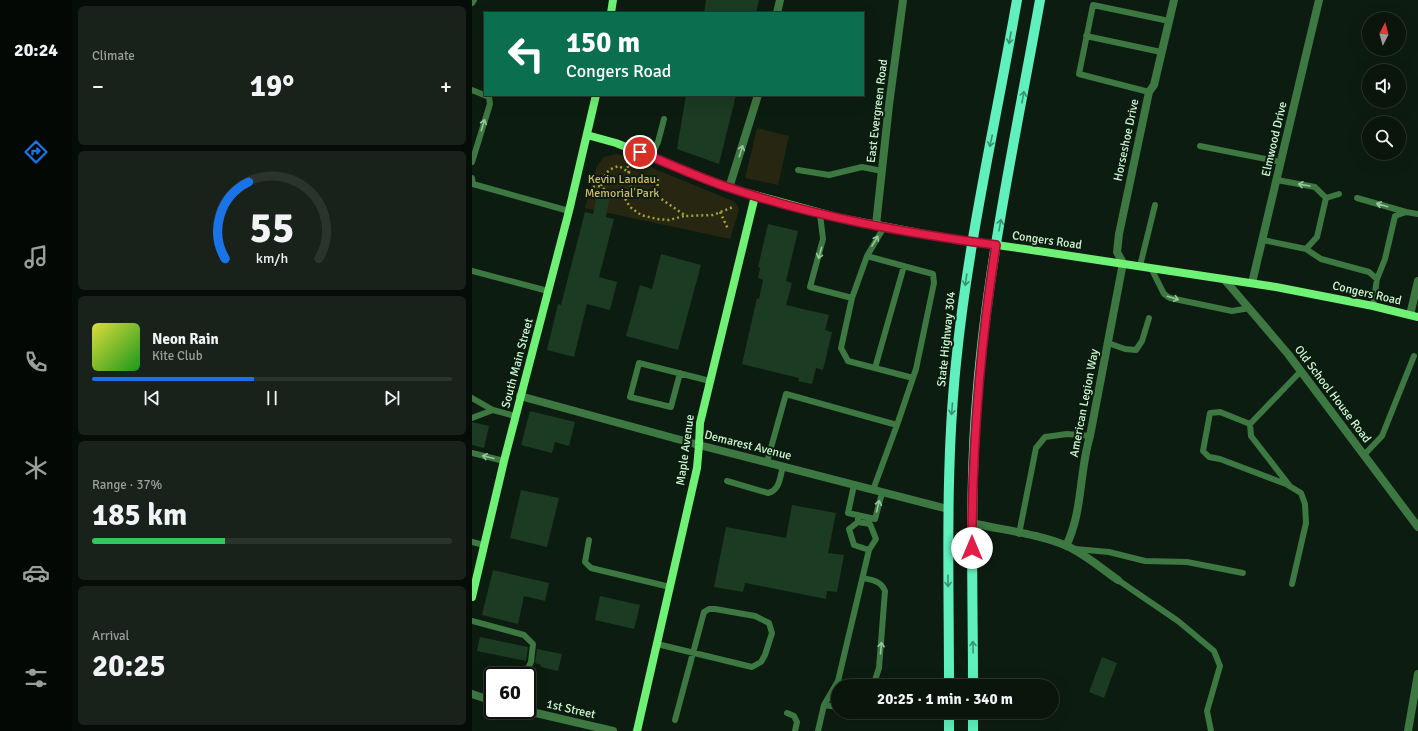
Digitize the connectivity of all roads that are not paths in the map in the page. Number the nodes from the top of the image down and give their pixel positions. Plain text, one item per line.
1 (474, 0) edge
2 (613, 0) edge
3 (780, 0) edge
4 (904, 0) edge
5 (1017, 0) edge
6 (1040, 0) edge
7 (1174, 0) edge
8 (1319, 0) edge
9 (472, 3) edge
10 (611, 12) edge
11 (777, 12) edge
12 (1169, 21) junction
13 (1086, 36) junction
14 (1161, 52) junction
15 (472, 90) edge
16 (1149, 92) junction
17 (484, 95) edge
18 (487, 96) edge
19 (596, 96) edge
20 (758, 96) edge
21 (664, 119) dead end
22 (587, 135) junction
23 (1200, 146) dead end
24 (652, 157) junction
25 (472, 162) edge
26 (1281, 162) junction
27 (798, 170) dead end
28 (882, 171) junction
29 (472, 178) edge
30 (1277, 180) junction
31 (729, 188) junction
32 (1339, 194) dead end
33 (755, 196) junction
34 (1326, 198) junction
35 (1357, 198) dead end
36 (1156, 205) dead end
37 (569, 211) junction
38 (1406, 212) junction
39 (820, 214) junction
40 (1418, 214) edge
41 (880, 226) junction
42 (1263, 240) junction
43 (972, 242) junction
44 (996, 245) junction
45 (1306, 248) junction
46 (867, 256) junction
47 (1122, 263) junction
48 (904, 266) junction
49 (1140, 266) junction
50 (1151, 268) junction
51 (472, 271) edge
52 (1377, 278) junction
53 (1224, 279) junction
54 (1418, 281) edge
55 (1252, 283) junction
56 (548, 291) junction
57 (852, 298) junction
58 (1373, 306) junction
59 (1250, 308) junction
60 (1414, 316) edge
61 (1149, 318) dead end
62 (1108, 343) junction
63 (1414, 356) dead end
64 (876, 368) junction
65 (1301, 371) junction
66 (680, 373) junction
67 (913, 378) junction
68 (710, 381) junction
69 (520, 396) junction
70 (472, 398) edge
71 (493, 410) junction
72 (515, 416) junction
73 (472, 418) edge
74 (897, 424) junction
75 (1250, 424) junction
76 (1090, 436) junction
77 (699, 445) junction
78 (472, 453) edge
79 (1364, 455) junction
80 (504, 461) junction
81 (767, 462) junction
82 (783, 466) junction
83 (726, 481) dead end
84 (854, 485) junction
85 (1290, 487) junction
86 (878, 492) junction
87 (948, 509) junction
88 (858, 519) junction
89 (972, 523) junction
90 (1418, 527) edge
91 (1019, 534) junction
92 (589, 540) dead end
93 (472, 542) edge
94 (484, 545) junction
95 (1070, 548) junction
96 (869, 550) junction
97 (1243, 573) dead end
98 (863, 578) junction
99 (1118, 580) joint
100 (1292, 584) dead end
101 (670, 587) junction
102 (472, 597) edge
103 (472, 621) edge
104 (657, 644) junction
105 (694, 653) junction
106 (528, 667) edge
107 (1418, 674) edge
108 (875, 679) edge
109 (949, 679) edge
110 (973, 679) edge
111 (472, 694) edge
112 (484, 698) edge
113 (824, 705) junction
114 (831, 706) edge
115 (536, 713) edge
116 (787, 713) dead end
117 (949, 719) edge
118 (973, 719) edge
119 (675, 720) dead end
120 (613, 731) edge
121 (637, 731) edge
122 (795, 731) edge
123 (818, 731) edge
124 (949, 731) edge
125 (973, 731) edge
126 (1210, 731) edge
127 (1408, 731) edge

1 - 9 lane
2 - 10 street
3 - 11 street
4 - 28 street, East Evergreen Road
5 -> 43 main road, State Highway 304
44 -> 6 main road
7 - 12 street, Horseshoe Drive
8 - 26 street, Elmwood Drive
12 - 13 lane
12 - 14 street, Horseshoe Drive
13 - 14 lane
13 - 16 lane
14 - 16 street, Horseshoe Drive
17 -> 15 lane
16 - 47 street, Horseshoe Drive
25 -> 18 lane
19 - 22 street, South Main Street
31 -> 20 street
21 - 24 lane
22 - 24 street, Congers Road
22 - 37 street, South Main Street
23 - 26 lane
24 - 31 street, Congers Road
26 - 30 street, Elmwood Drive
27 - 28 lane
28 - 41 street, East Evergreen Road
29 - 37 lane
34 -> 30 lane
30 - 42 street, Elmwood Drive
31 - 33 street, Congers Road
32 - 34 lane
33 - 39 street, Congers Road
33 - 68 street, Maple Avenue
34 - 45 lane
38 -> 35 lane
36 - 49 lane
37 - 56 street, South Main Street
38 - 40 lane
38 - 52 lane
39 - 41 street, Congers Road
39 -> 57 lane
41 - 43 street, Congers Road
46 -> 41 lane
42 - 45 lane
42 - 55 street, Elmwood Drive
43 - 44 street, Congers Road
43 -> 87 main road, State Highway 304
44 - 47 street, Congers Road
44 - 89 main road
45 - 52 lane
46 - 48 lane
46 - 57 lane
47 - 49 street, Congers Road
47 - 62 street, American Legion Way
48 - 64 lane
48 - 67 lane
49 - 50 street, Congers Road
50 - 53 street, Congers Road
50 -> 59 lane
51 - 56 lane
52 - 58 lane
53 - 55 street, Congers Road
53 - 59 street, Old School House Road
54 - 60 street
55 - 58 street, Congers Road
56 - 69 street, South Main Street
57 - 64 lane
58 - 60 street, Congers Road
59 - 65 street, Old School House Road
61 - 62 lane
62 - 76 street, American Legion Way
63 - 79 lane
64 - 67 lane
65 - 75 lane
65 - 79 street, Old School House Road
66 - 66 lane
66 - 68 lane
67 - 74 lane
68 - 77 street, Maple Avenue
69 - 72 street, South Main Street
69 - 77 street, Demarest Avenue
70 - 71 lane
71 - 72 lane
71 - 73 lane
72 - 80 street, South Main Street
74 - 81 lane
74 - 86 lane
75 - 85 lane
75 - 85 lane
76 - 91 lane
76 - 95 street, American Legion Way
77 - 81 street, Demarest Avenue
77 - 101 street, Maple Avenue
80 -> 78 lane
79 - 90 street, Old School House Road
80 - 94 street, South Main Street
81 - 82 street, Demarest Avenue
82 - 83 lane
82 - 84 street, Demarest Avenue
84 - 86 street, Demarest Avenue
84 - 88 lane
85 - 100 lane
86 - 87 street, Demarest Avenue
88 -> 86 lane
87 -> 109 main road, State Highway 304
88 - 96 lane
88 - 96 lane
89 - 91 street
110 -> 89 main road
91 - 95 street
92 - 101 lane
93 - 94 lane
94 - 102 street, South Main Street
95 - 97 lane
95 - 99 street
96 - 98 lane
108 -> 98 lane
98 - 113 lane
99 - 126 lane
101 - 104 street, Maple Avenue
103 - 106 lane
104 - 105 lane
104 - 121 street, Maple Avenue
105 - 105 lane
105 - 119 lane
107 - 127 street
111 - 112 street
113 - 114 lane
113 - 123 lane
115 - 120 street, 1st Street
116 - 122 lane
117 - 124 main road
118 - 125 main road

